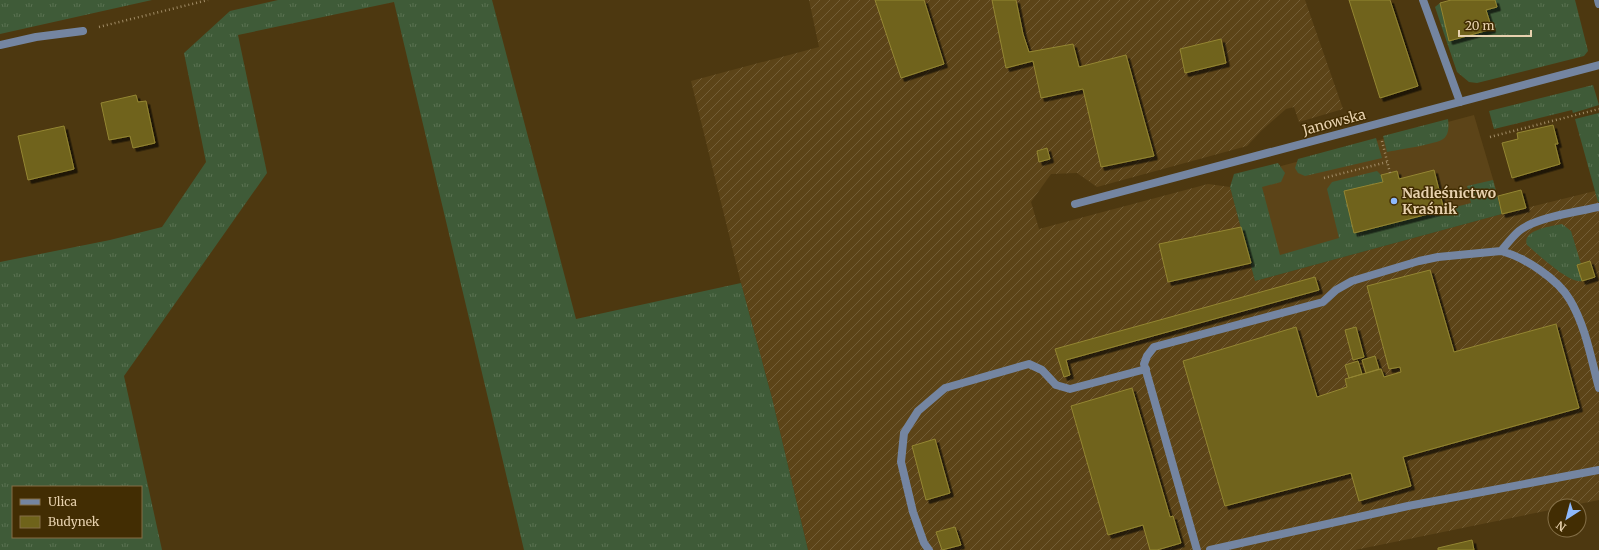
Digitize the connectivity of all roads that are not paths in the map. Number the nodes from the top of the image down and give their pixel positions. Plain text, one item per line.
1 (1423, 0) edge
2 (1598, 0) edge
3 (1599, 4) edge
4 (83, 31) road end
5 (0, 45) edge
6 (1599, 65) edge
7 (1460, 102) junction
8 (1075, 204) dead end
9 (1599, 207) edge
10 (1501, 251) junction
11 (1146, 370) junction
12 (1599, 388) edge
13 (1599, 470) edge
14 (929, 550) edge
15 (1197, 550) edge
16 (1210, 550) edge

1 - 7 street
2 - 3 street
4 - 5 street
6 - 7 street, Janowska
7 - 8 street, Janowska
9 - 10 street
10 - 11 street
10 - 12 street
11 - 14 street
11 - 15 street
13 - 16 street

